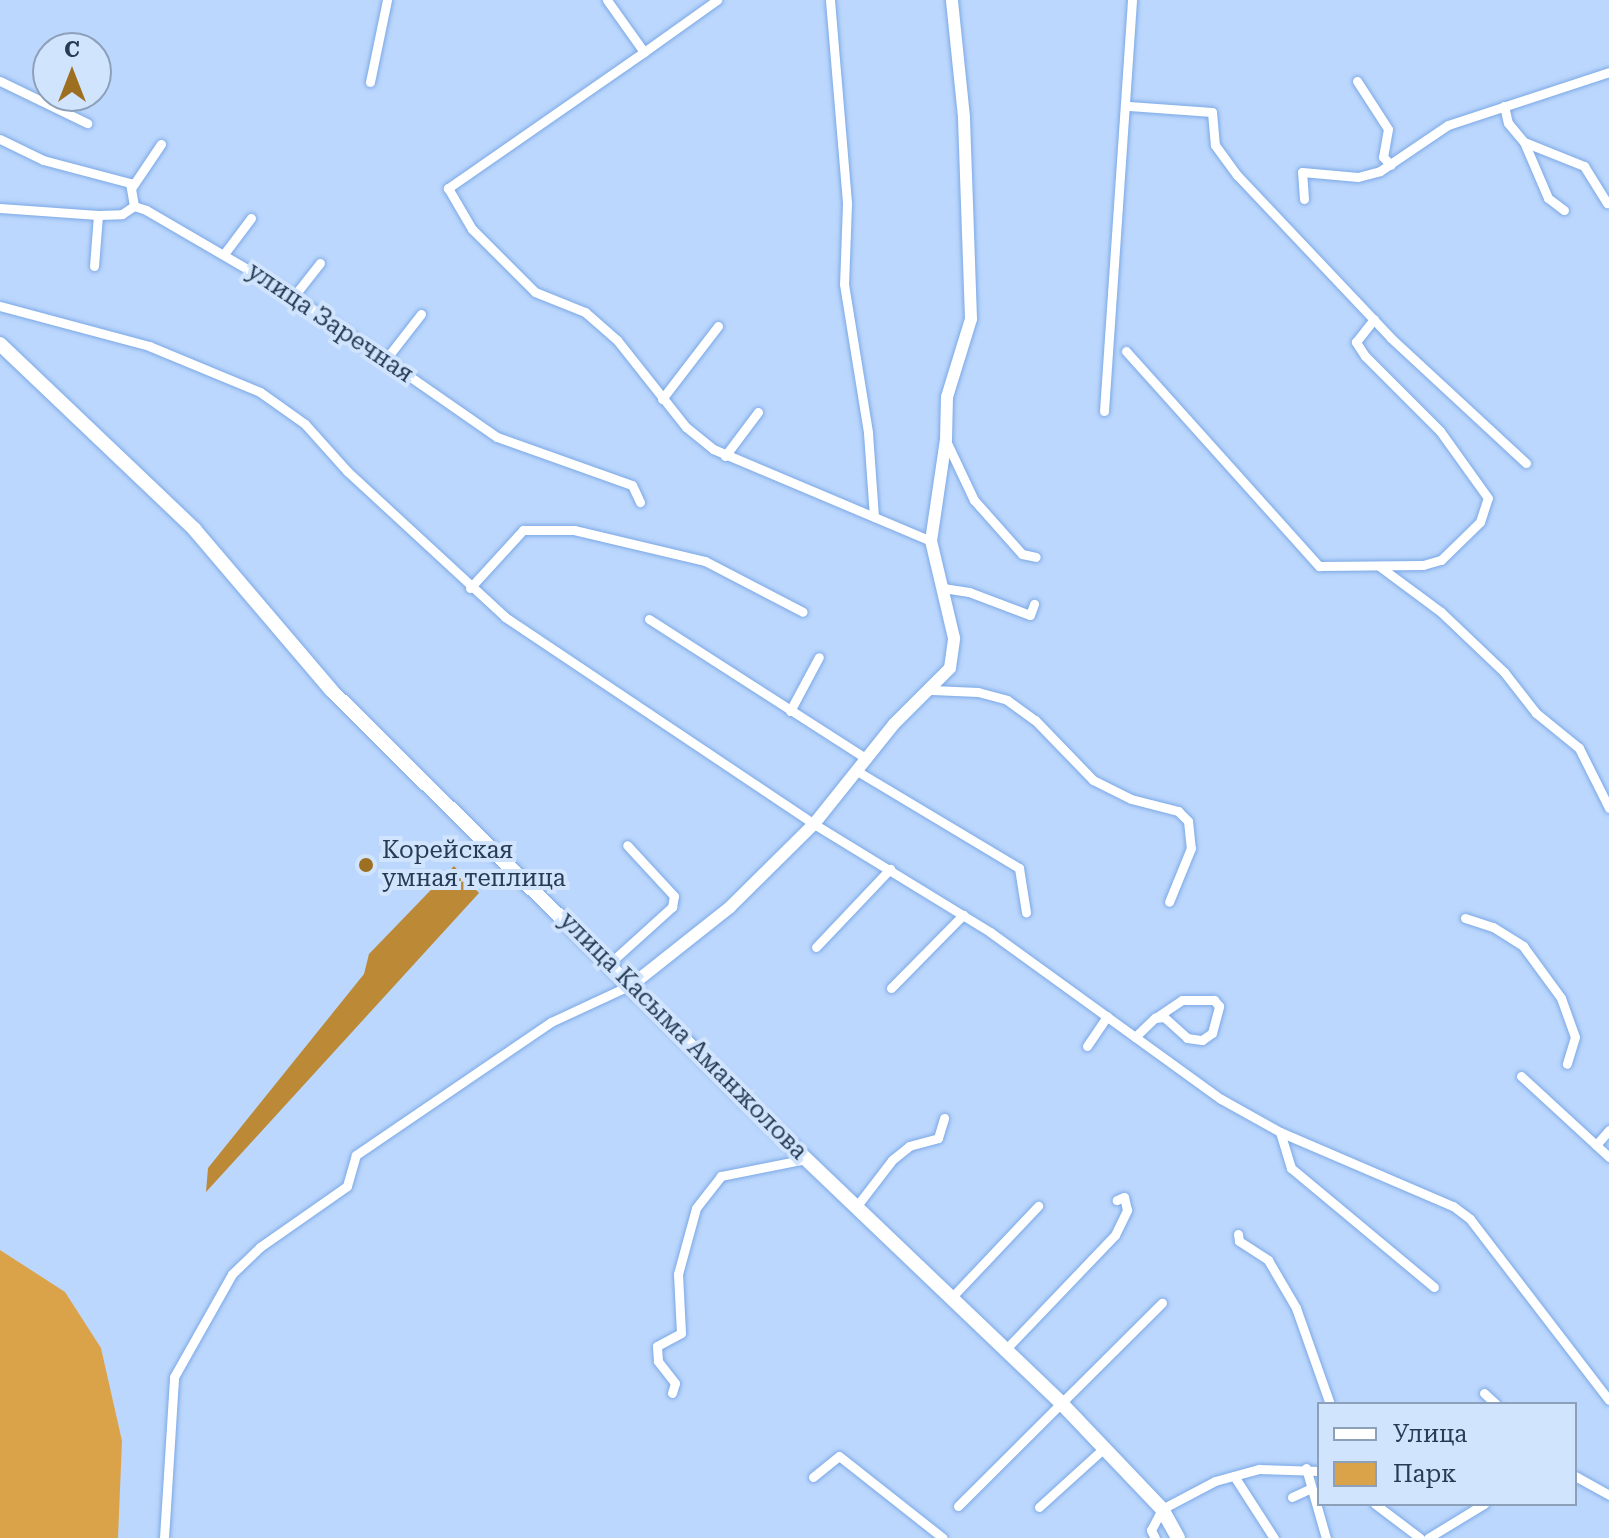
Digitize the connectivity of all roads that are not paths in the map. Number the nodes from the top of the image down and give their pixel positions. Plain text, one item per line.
1 (387, 0) edge
2 (607, 0) edge
3 (830, 0) edge
4 (952, 0) edge
5 (1132, 0) edge
6 (720, 1) edge
7 (644, 52) junction
8 (1609, 72) edge
9 (0, 81) edge
10 (1357, 81) dead end
11 (370, 82) dead end
12 (1129, 106) junction
13 (1504, 106) junction
14 (87, 123) dead end
15 (0, 139) edge
16 (1524, 142) junction
17 (161, 144) dead end
18 (1391, 165) junction
19 (132, 187) junction
20 (1304, 199) dead end
21 (1607, 203) dead end
22 (134, 206) junction
23 (0, 208) edge
24 (1564, 210) dead end
25 (98, 215) junction
26 (251, 218) dead end
27 (224, 254) junction
28 (320, 263) dead end
29 (94, 266) dead end
30 (294, 296) junction
31 (0, 306) edge
32 (421, 314) dead end
33 (1374, 319) junction
34 (718, 326) dead end
35 (0, 344) edge
36 (1126, 351) dead end
37 (386, 359) junction
38 (662, 399) junction
39 (1104, 411) dead end
40 (758, 412) dead end
41 (946, 440) junction
42 (725, 456) junction
43 (1526, 463) dead end
44 (640, 502) dead end
45 (874, 517) junction
46 (931, 541) junction
47 (1036, 557) dead end
48 (1376, 564) junction
49 (470, 588) junction
50 (943, 588) junction
51 (1034, 604) dead end
52 (803, 612) dead end
53 (649, 619) dead end
54 (819, 657) dead end
55 (932, 690) junction
56 (790, 711) junction
57 (867, 759) junction
58 (857, 771) junction
59 (1609, 808) edge
60 (814, 824) junction
61 (627, 845) dead end
62 (890, 869) junction
63 (1169, 902) dead end
64 (1026, 912) dead end
65 (963, 915) junction
66 (1465, 918) dead end
67 (816, 947) dead end
68 (610, 963) junction
69 (633, 984) junction
70 (891, 988) dead end
71 (1107, 1016) junction
72 (1155, 1018) junction
73 (1135, 1037) junction
74 (1087, 1046) dead end
75 (1567, 1064) dead end
76 (1521, 1076) dead end
77 (944, 1118) dead end
78 (1609, 1130) edge
79 (1280, 1132) junction
80 (1596, 1145) junction
81 (1609, 1157) edge
82 (806, 1159) junction
83 (1117, 1200) dead end
84 (1038, 1206) dead end
85 (856, 1207) junction
86 (1238, 1234) dead end
87 (1434, 1287) dead end
88 (951, 1298) junction
89 (1162, 1303) dead end
90 (1005, 1350) junction
91 (672, 1393) dead end
92 (1484, 1393) dead end
93 (1609, 1400) edge
94 (1329, 1402) edge
95 (1494, 1402) edge
96 (1063, 1405) junction
97 (1104, 1448) junction
98 (1306, 1468) junction
99 (1317, 1471) edge
100 (1234, 1476) junction
101 (813, 1477) dead end
102 (1577, 1477) edge
103 (1309, 1489) junction
104 (1609, 1495) edge
105 (1292, 1497) dead end
106 (958, 1506) dead end
107 (1378, 1506) edge
108 (1481, 1506) edge
109 (1039, 1507) dead end
110 (1162, 1509) junction
111 (164, 1538) edge
112 (943, 1538) edge
113 (1155, 1538) edge
114 (1178, 1538) edge
115 (1274, 1538) edge
116 (1326, 1538) edge
117 (1420, 1538) edge
118 (1428, 1538) edge

1 - 11 street
2 - 7 street
3 - 45 street
4 - 41 street
5 - 12 street
6 - 7 street
7 - 38 street
8 - 13 street
9 - 14 street
10 - 18 street
12 - 33 street
12 - 39 street
13 - 16 street
13 - 18 street
15 - 19 street
16 - 21 street
16 - 24 street
17 - 19 street
18 - 20 street
19 - 22 street
22 - 25 street
22 - 27 street, улица Заречная
23 - 25 street
25 - 29 street
26 - 27 street
27 - 30 street, улица Заречная
28 - 30 street
30 - 37 street, улица Заречная
31 - 49 street
32 - 37 street
33 - 43 street
33 - 48 street
34 - 38 street
35 - 68 main road, улица Касыма Аманжолова
36 - 48 street
37 - 44 street, улица Заречная
38 - 42 street
40 - 42 street
41 - 46 street
41 - 47 street
42 - 45 street
45 - 46 street
46 - 50 street
48 - 59 street
49 - 52 street
49 - 60 street
50 - 51 street
50 - 55 street
53 - 56 street
54 - 56 street
55 - 57 street
55 - 63 street
56 - 57 street
57 - 58 street
58 - 60 street
58 - 64 street
60 - 62 street
60 - 69 street
61 - 68 street
62 - 65 street
62 - 67 street
65 - 70 street
65 - 71 street
66 - 75 street
68 - 69 main road, улица Касыма Аманжолова
69 - 82 main road, улица Касыма Аманжолова
69 - 111 street
71 - 73 street
71 - 74 street
72 - 72 street
72 - 73 street
73 - 79 street
76 - 80 street
77 - 85 street
78 - 80 street
79 - 87 street
79 - 93 street
80 - 81 street
82 - 85 main road, улица Касыма Аманжолова
82 - 91 street
83 - 90 street
84 - 88 street
85 - 88 main road, улица Касыма Аманжолова
86 - 94 street
88 - 90 main road, улица Касыма Аманжолова
89 - 96 street
90 - 96 main road, улица Касыма Аманжолова
92 - 95 street
96 - 97 main road, улица Касыма Аманжолова
96 - 106 street
97 - 109 street
97 - 110 main road, улица Касыма Аманжолова
98 - 99 street
98 - 100 street
98 - 103 street
100 - 110 street
100 - 115 street
101 - 112 street
102 - 104 street
103 - 105 street
103 - 116 street
107 - 117 street
108 - 118 street
110 - 113 street
110 - 114 main road, улица Касыма Аманжолова

